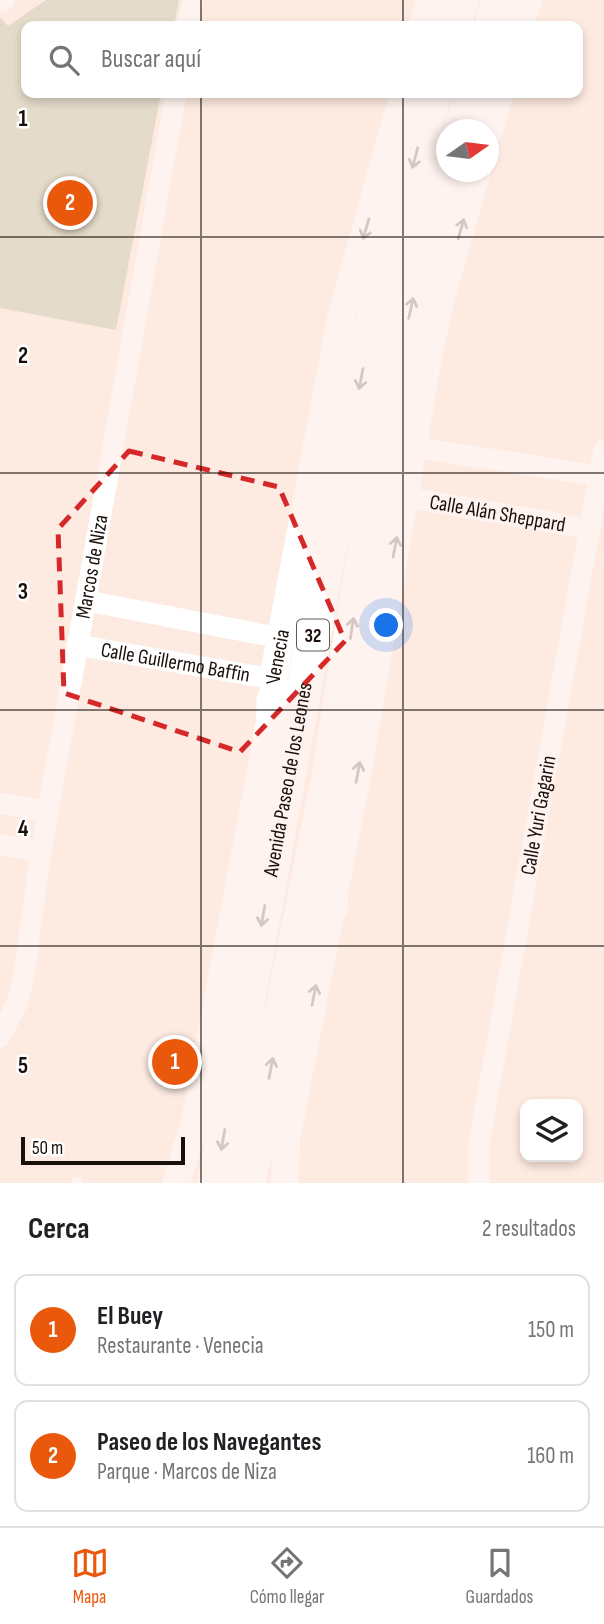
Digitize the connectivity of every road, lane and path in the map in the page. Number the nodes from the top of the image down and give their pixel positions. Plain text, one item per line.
1 (193, 0) edge
2 (430, 0) edge
3 (461, 0) edge
4 (499, 0) edge
5 (528, 0) edge
6 (189, 21) edge
7 (424, 21) edge
8 (455, 21) edge
9 (493, 21) edge
10 (522, 21) edge
11 (175, 98) edge
12 (403, 98) edge
13 (433, 98) edge
14 (471, 98) edge
15 (498, 98) edge
16 (464, 119) edge
17 (492, 119) edge
18 (445, 182) edge
19 (474, 182) edge
20 (415, 447) junction
21 (604, 449) edge
22 (598, 476) junction
23 (405, 497) junction
24 (590, 529) junction
25 (87, 601) junction
26 (380, 628) junction
27 (281, 638) junction
28 (77, 645) junction
29 (274, 690) junction
30 (328, 779) junction
31 (0, 803) edge
32 (49, 811) junction
33 (0, 845) edge
34 (41, 852) junction
35 (269, 882) junction
36 (331, 907) junction
37 (0, 1037) edge
38 (223, 1182) edge
39 (176, 1183) edge
40 (285, 1183) edge
41 (478, 1183) edge

1 - 6 street
2 - 7 street
3 - 8 main road
4 - 9 main road
5 - 10 street
11 - 25 street, Marcos de Niza
12 -> 27 street, Venecia
13 -> 35 main road, Avenida Paseo de los Leones / 32
14 - 16 main road
15 - 17 street
30 -> 18 main road, Avenida Paseo de los Leones / 32
20 -> 19 street
20 - 22 street
20 - 23 street
21 - 22 street, Calle Yuri Gagarin
22 - 24 street, Calle Yuri Gagarin
23 - 24 street, Calle Alán Sheppard
26 -> 23 street
24 - 41 street, Calle Yuri Gagarin
25 - 27 street, Calle Guillermo Baffin
25 - 28 street, Marcos de Niza
26 - 30 main road
36 -> 26 street
27 - 29 street, Venecia
28 - 29 street, Calle Guillermo Baffin
28 - 32 street, Marcos de Niza
29 - 35 main road
29 - 39 street, Venecia
30 - 36 main road
38 -> 30 main road, Avenida Paseo de los Leones / 32
31 - 32 street
32 - 34 street, Marcos de Niza
33 - 34 street
34 - 37 street, Marcos de Niza
35 -> 38 main road, Avenida Paseo de los Leones / 32
40 -> 36 street

